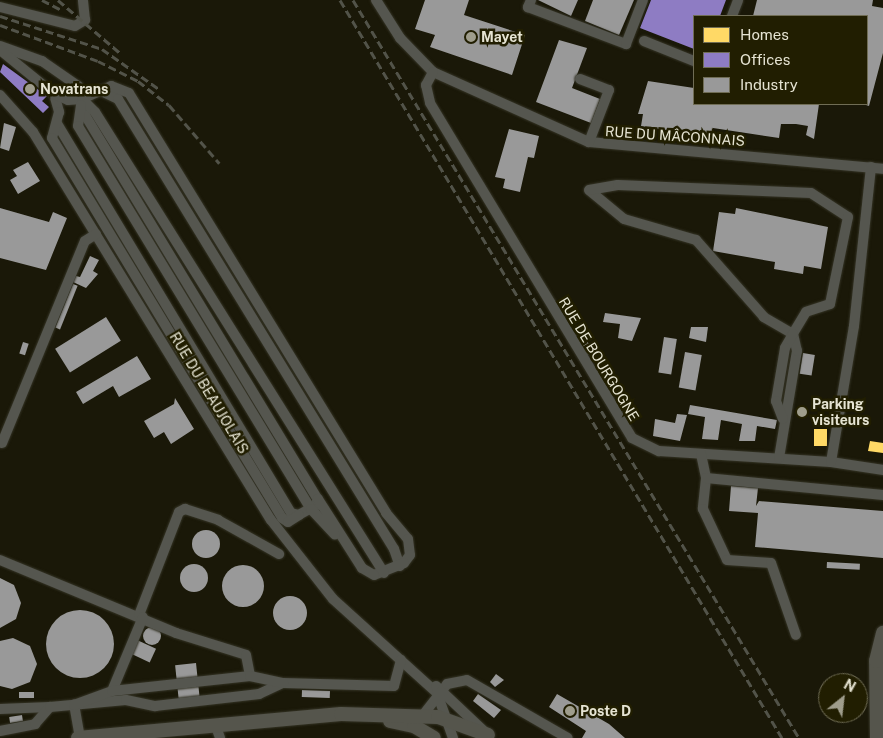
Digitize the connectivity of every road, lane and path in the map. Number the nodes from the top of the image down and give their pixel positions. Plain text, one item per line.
1 (83, 0) edge
2 (376, 0) edge
3 (531, 0) edge
4 (643, 0) edge
5 (738, 0) edge
6 (0, 7) edge
7 (732, 15) edge
8 (644, 41) dead end
9 (0, 46) edge
10 (0, 50) edge
11 (693, 61) edge
12 (433, 72) junction
13 (580, 79) dead end
14 (98, 90) junction
15 (54, 94) junction
16 (0, 95) edge
17 (82, 99) junction
18 (589, 142) junction
19 (871, 167) junction
20 (883, 169) edge
21 (96, 234) junction
22 (793, 334) junction
23 (2, 443) dead end
24 (701, 454) junction
25 (778, 458) junction
26 (831, 462) junction
27 (883, 470) edge
28 (706, 478) junction
29 (883, 494) edge
30 (318, 499) junction
31 (311, 509) junction
32 (342, 542) junction
33 (279, 554) dead end
34 (0, 560) edge
35 (400, 566) junction
36 (384, 573) junction
37 (141, 616) junction
38 (883, 633) edge
39 (796, 634) dead end
40 (401, 660) junction
41 (250, 676) junction
42 (283, 683) junction
43 (112, 691) junction
44 (439, 691) junction
45 (74, 705) junction
46 (50, 707) junction
47 (0, 709) edge
48 (423, 715) junction
49 (315, 717) junction
50 (447, 718) junction
51 (215, 724) junction
52 (0, 732) edge
53 (490, 737) edge
54 (80, 738) edge
55 (220, 738) edge
56 (434, 738) edge
57 (454, 738) edge
58 (464, 738) edge
59 (568, 738) edge
60 (877, 738) edge

1 - 6 street
2 - 12 street, RUE DU MÂCONNAIS
3 - 4 street
5 - 7 street
8 - 11 street
9 - 17 street
10 - 15 street
12 - 18 street, RUE DU MÂCONNAIS
12 - 24 street, RUE DE BOURGOGNE
13 - 18 street
14 - 17 street
14 - 35 street
14 - 35 street
15 - 17 street
15 - 31 street
16 - 21 street, RUE DU BEAUJOLAIS
17 - 30 street
17 - 31 street
17 - 36 street
18 - 19 street, RUE DU MÂCONNAIS
19 - 20 street, RUE DU MÂCONNAIS
19 - 26 street
21 - 23 street
21 - 40 street, RUE DU BEAUJOLAIS
22 - 22 street
22 - 25 street
24 - 25 street, RUE DE BOURGOGNE
24 - 28 street
25 - 26 street, RUE DE BOURGOGNE
26 - 27 street, RUE DE BOURGOGNE
28 - 29 street
28 - 39 street
30 - 31 street
30 - 32 street
31 - 32 street
32 - 36 street
33 - 37 street
34 - 37 street
35 - 36 street
37 - 41 street
37 - 43 street
38 - 60 main road
40 - 42 street
40 - 44 street, RUE DU BEAUJOLAIS
41 - 42 street
41 - 43 street
42 - 45 street
43 - 45 street
44 - 48 street
44 - 50 street, RUE DU BEAUJOLAIS
44 - 53 street, RUE DU BEAUJOLAIS
44 - 59 street
45 - 46 street
45 - 54 street
46 - 47 street
46 - 52 street
48 - 49 main road
48 - 50 main road
49 - 51 main road
49 - 56 main road
50 - 53 main road
50 - 57 street, RUE DU BEAUJOLAIS
51 - 54 main road
51 - 55 street
53 - 58 main road

